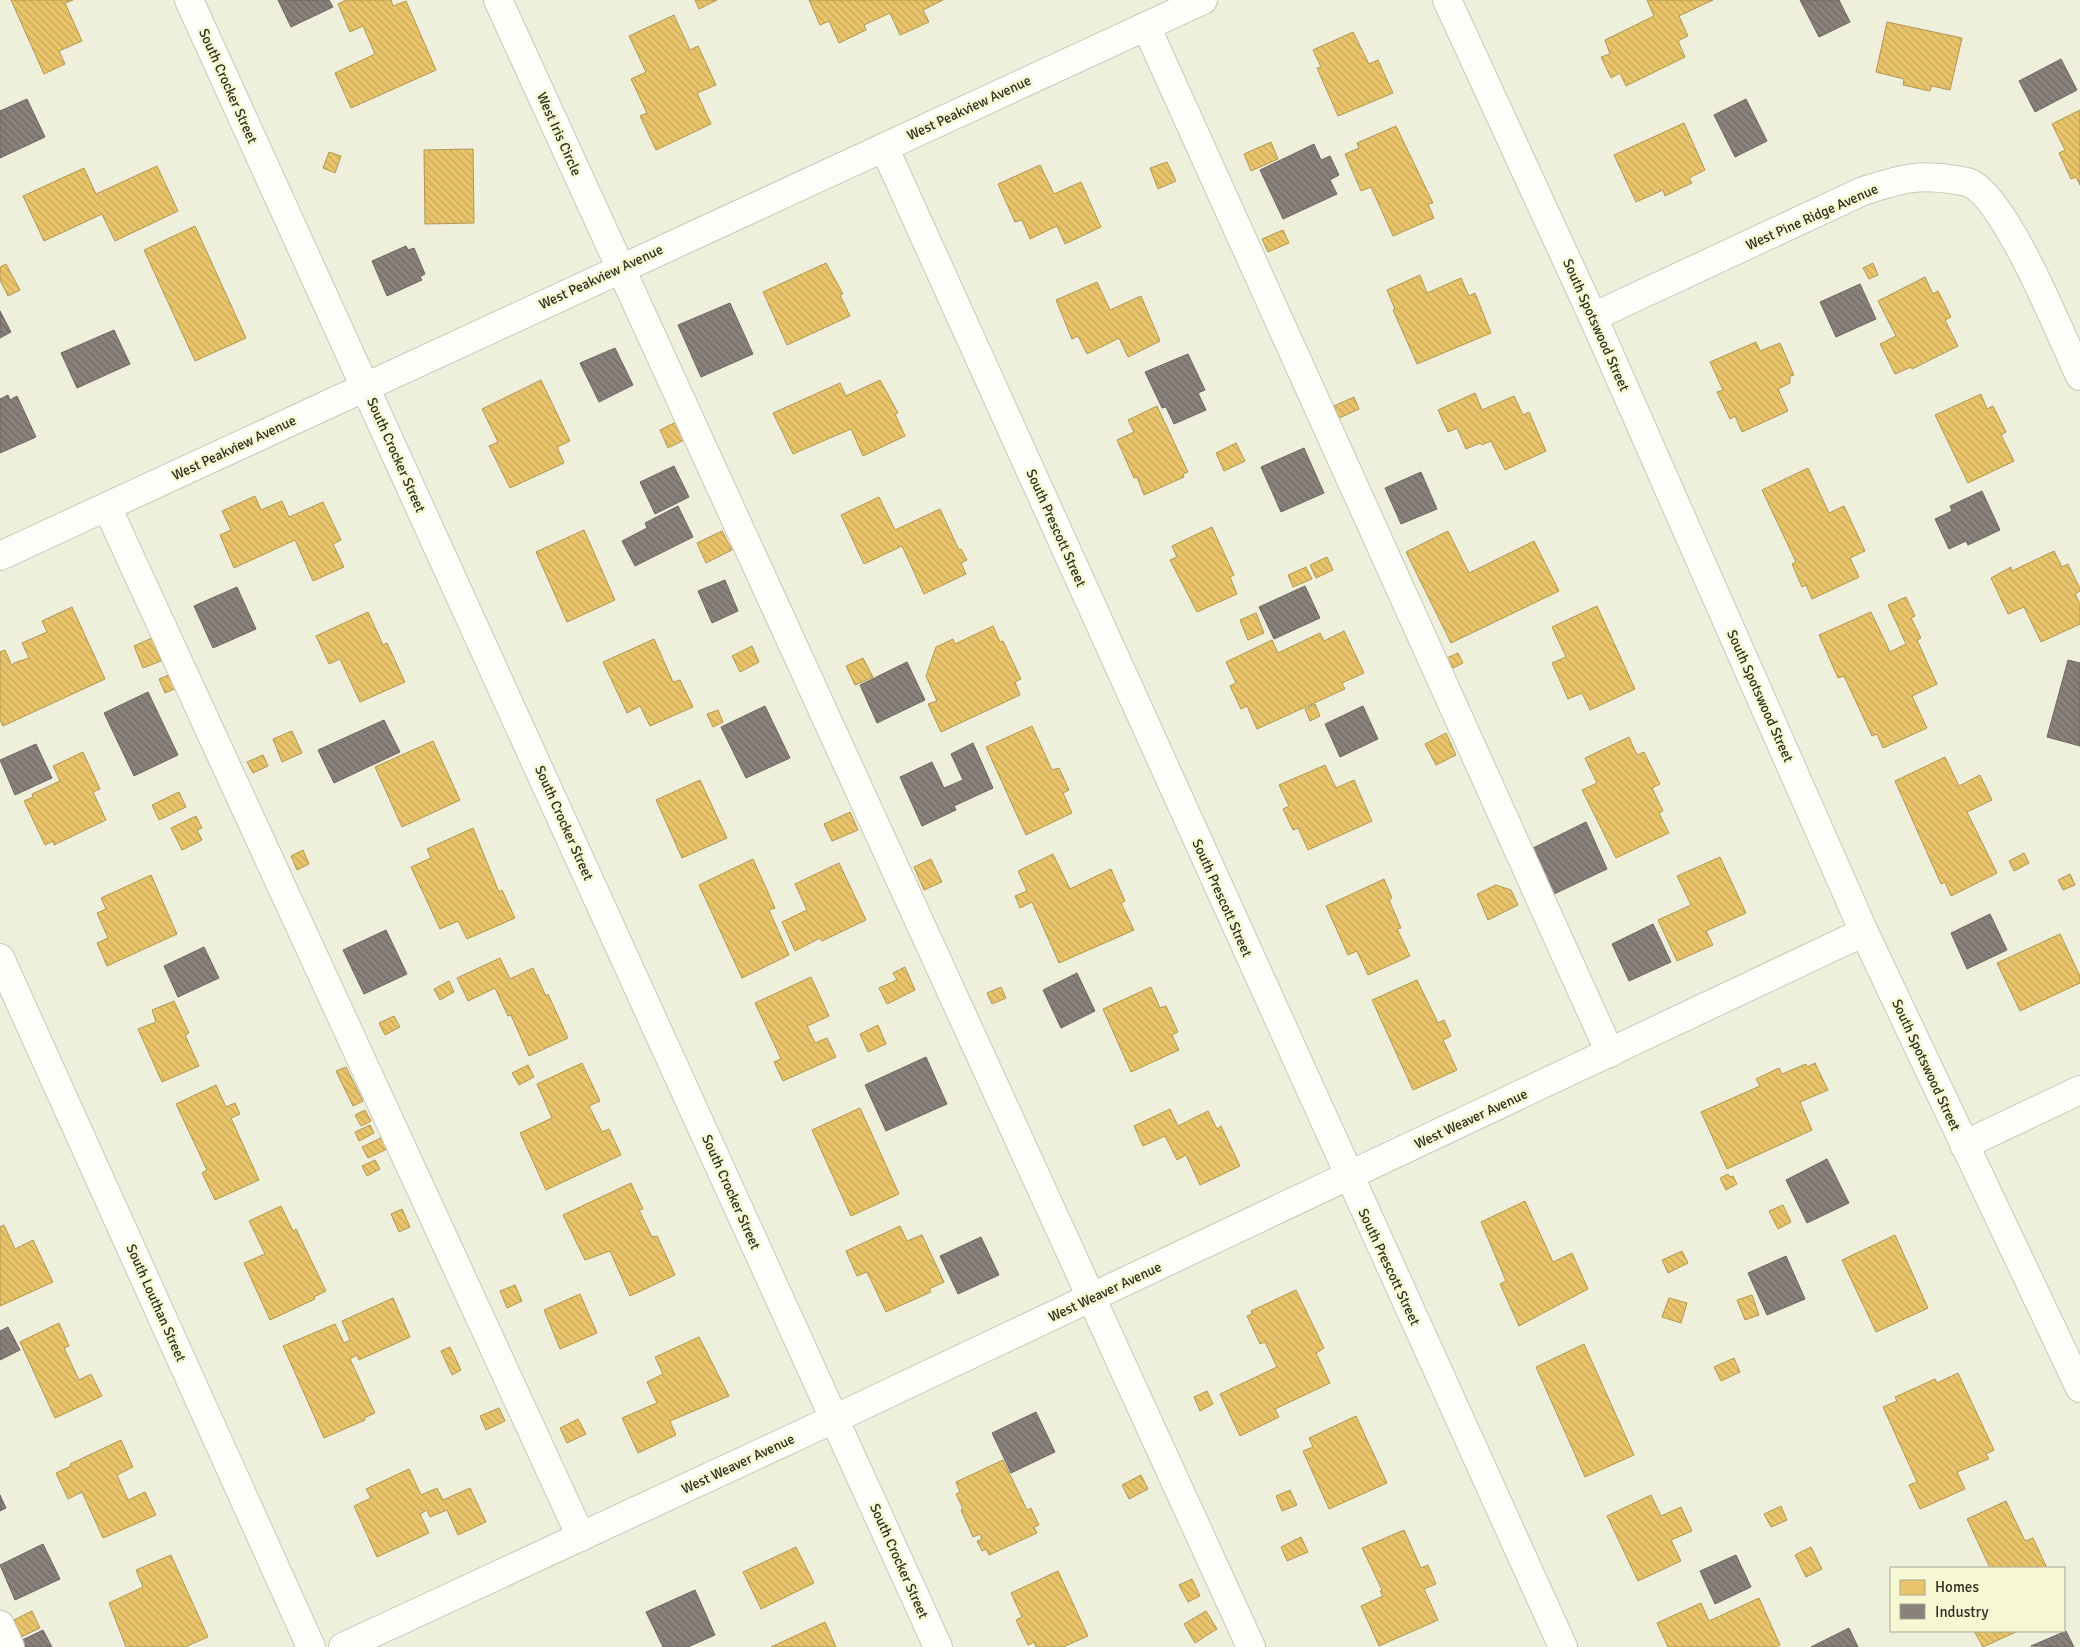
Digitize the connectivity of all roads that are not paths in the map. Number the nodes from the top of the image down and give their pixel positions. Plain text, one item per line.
1 (189, 0) edge
2 (498, 0) edge
3 (1203, 0) edge
4 (1447, 0) edge
5 (1146, 26) junction
6 (884, 147) junction
7 (619, 268) junction
8 (1593, 317) junction
9 (2080, 376) edge
10 (365, 388) junction
11 (107, 507) junction
12 (0, 556) edge
13 (1864, 932) junction
14 (0, 958) edge
15 (1610, 1052) junction
16 (2080, 1090) edge
17 (1964, 1145) junction
18 (1348, 1177) junction
19 (1091, 1298) junction
20 (2080, 1388) edge
21 (834, 1419) junction
22 (581, 1536) junction
23 (0, 1625) edge
24 (10, 1647) edge
25 (311, 1647) edge
26 (343, 1647) edge
27 (938, 1647) edge
28 (1251, 1647) edge
29 (1563, 1647) edge

1 - 10 street, South Crocker Street
2 - 7 street, West Iris Circle
3 - 5 street, West Peakview Avenue
4 - 8 street, South Spotswood Street
5 - 6 street, West Peakview Avenue
5 - 15 street
6 - 7 street, West Peakview Avenue
6 - 18 street, South Prescott Street
7 - 10 street, West Peakview Avenue
7 - 19 street, West Iris Circle
8 - 9 street, West Pine Ridge Avenue
8 - 13 street, South Spotswood Street
10 - 11 street, West Peakview Avenue
10 - 21 street, South Crocker Street
11 - 12 street, West Peakview Avenue
11 - 22 street
13 - 15 street, West Weaver Avenue
13 - 17 street, South Spotswood Street
14 - 25 street, South Louthan Street
15 - 18 street, West Weaver Avenue
16 - 17 street
17 - 20 street, South Spotswood Street
18 - 19 street, West Weaver Avenue
18 - 29 street, South Prescott Street
19 - 21 street, West Weaver Avenue
19 - 28 street, West Iris Circle
21 - 22 street, West Weaver Avenue
21 - 27 street, South Crocker Street
22 - 26 street, West Weaver Avenue
23 - 24 street

